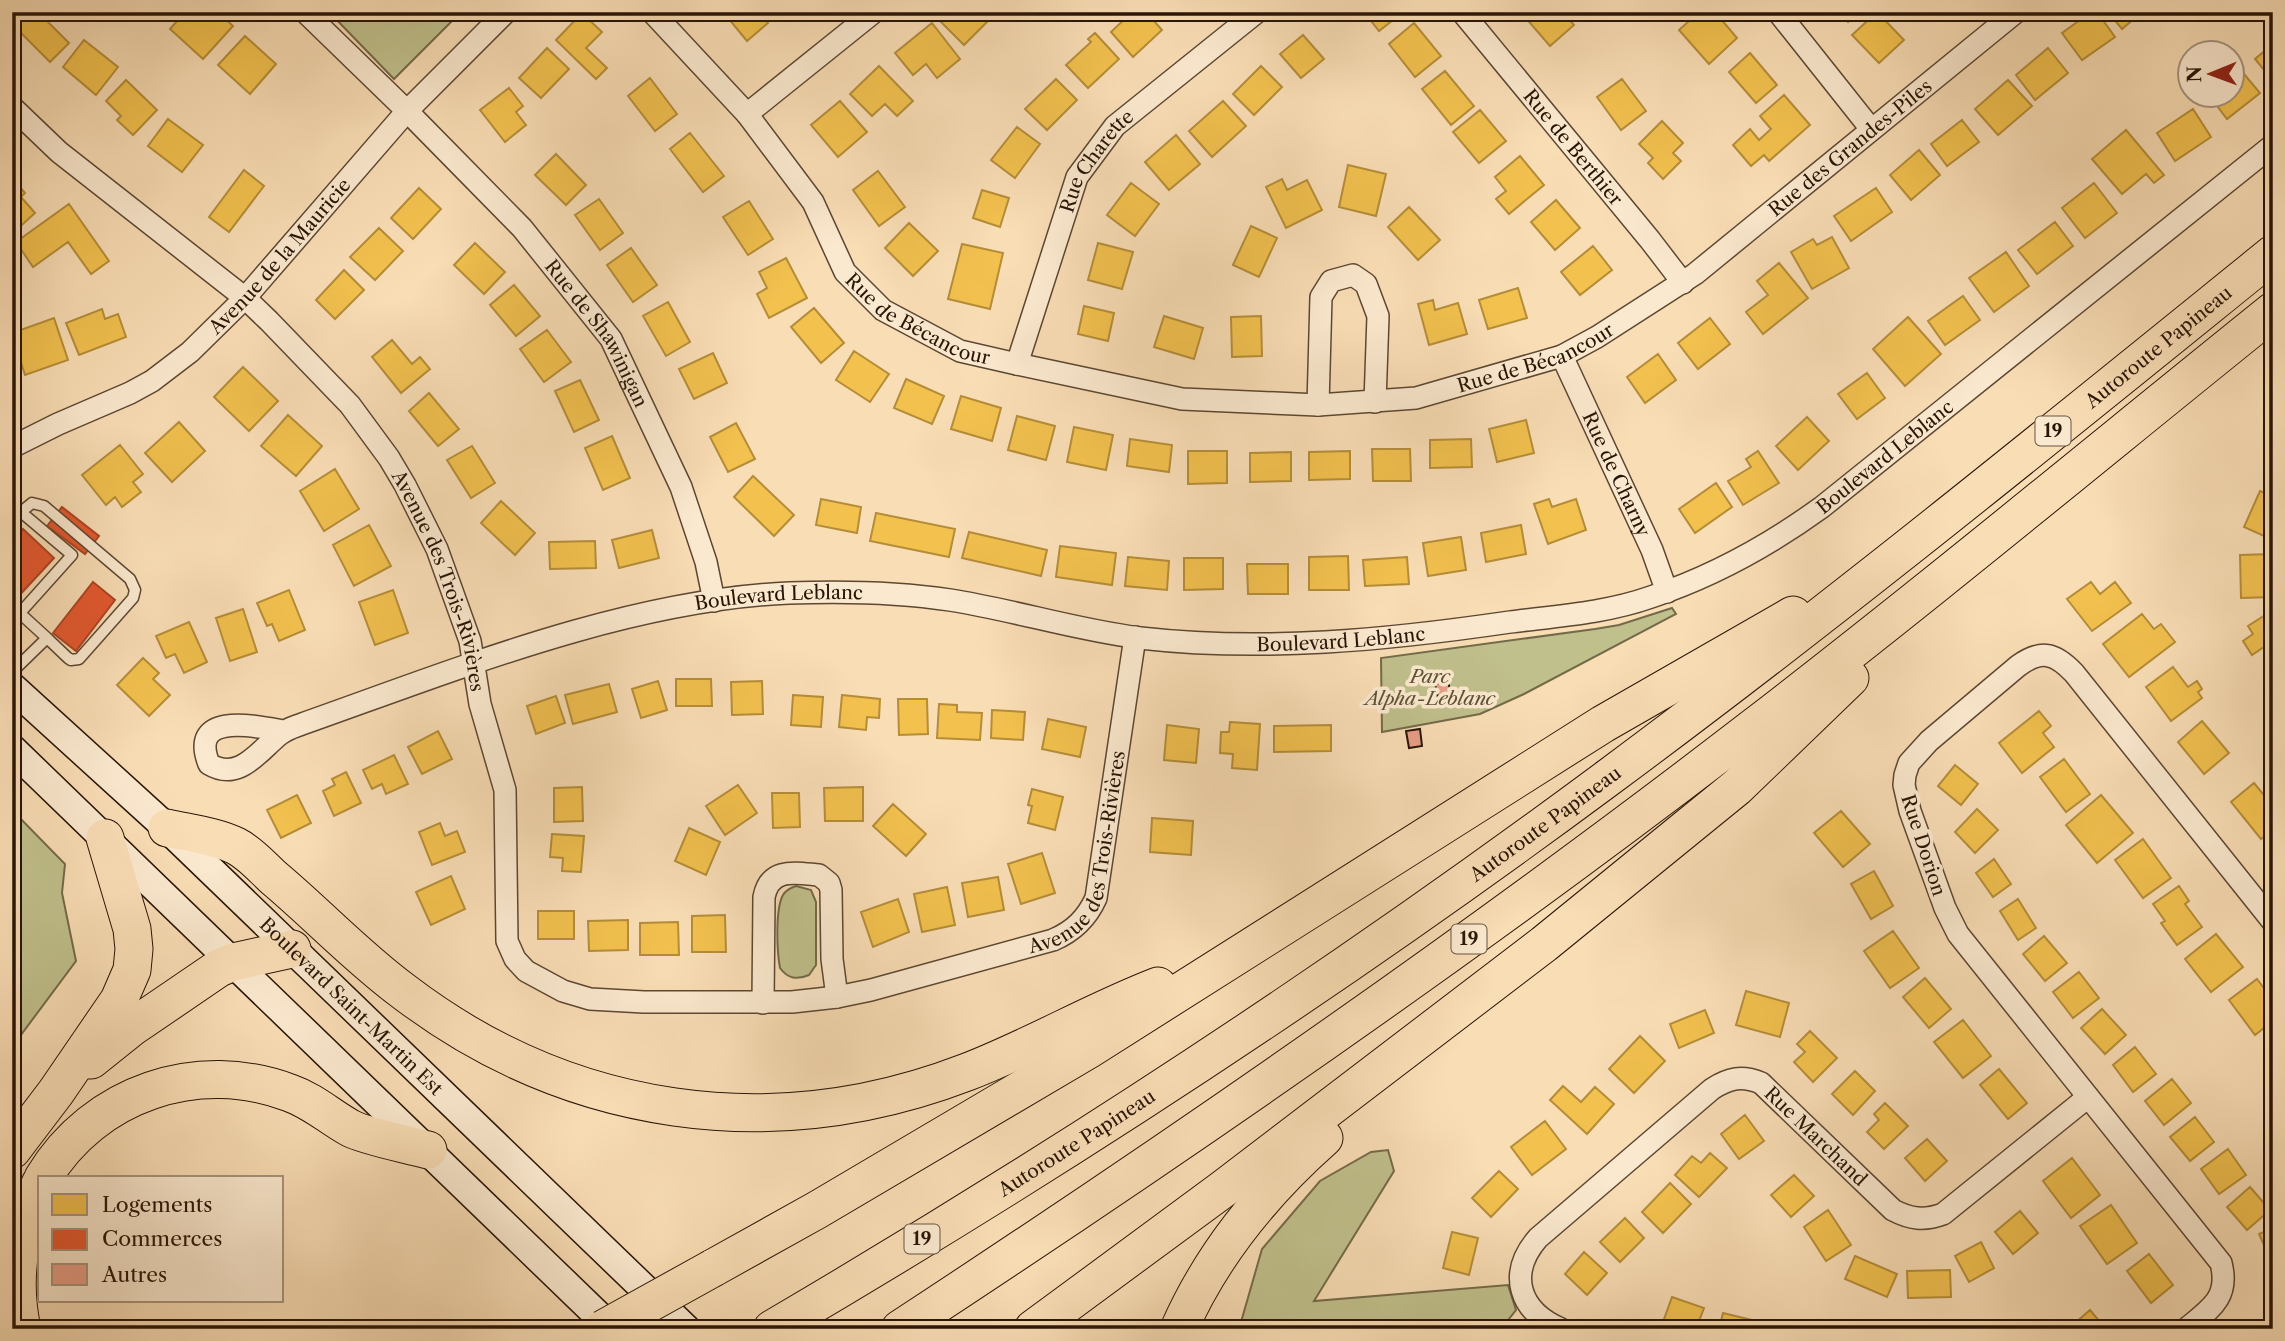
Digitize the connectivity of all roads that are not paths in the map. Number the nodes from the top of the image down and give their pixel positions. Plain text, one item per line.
1 (305, 12) edge
2 (506, 12) edge
3 (652, 12) edge
4 (874, 12) edge
5 (1257, 12) edge
6 (1462, 12) edge
7 (1778, 12) edge
8 (2016, 12) edge
9 (12, 107) edge
10 (407, 111) junction
11 (747, 114) junction
12 (1871, 130) junction
13 (2273, 145) edge
14 (2273, 254) edge
15 (1682, 283) junction
16 (245, 298) junction
17 (2273, 311) edge
18 (1562, 356) junction
19 (1017, 364) junction
20 (1375, 402) junction
21 (1318, 405) junction
22 (12, 447) edge
23 (17, 514) edge
24 (2016, 519) junction
25 (1904, 551) junction
26 (1667, 592) junction
27 (714, 601) junction
28 (16, 609) edge
29 (1135, 637) junction
30 (47, 638) junction
31 (473, 663) junction
32 (12, 672) edge
33 (12, 687) edge
34 (283, 731) dead end
35 (12, 749) edge
36 (167, 828) junction
37 (105, 838) junction
38 (2269, 910) edge
39 (292, 949) junction
40 (1244, 954) junction
41 (233, 962) junction
42 (836, 998) junction
43 (763, 1003) junction
44 (1377, 1072) junction
45 (56, 1092) junction
46 (2088, 1097) junction
47 (12, 1150) edge
48 (428, 1150) junction
49 (45, 1176) edge
50 (38, 1189) edge
51 (774, 1328) edge
52 (22, 1329) edge
53 (603, 1329) edge
54 (612, 1329) edge
55 (686, 1329) edge
56 (900, 1329) edge
57 (1033, 1329) edge
58 (1179, 1329) edge
59 (1561, 1329) edge
60 (2186, 1329) edge

1 - 10 street, Rue de Shawinigan
2 - 10 street, Avenue de la Mauricie
3 - 11 street, Rue de Bécancour
4 - 11 street
5 - 19 street, Rue Charette
6 - 15 street, Rue de Berthier
7 - 12 street
8 - 12 street, Rue des Grandes-Piles
9 - 16 street, Avenue des Trois-Rivières
10 - 16 street, Avenue de la Mauricie
10 - 27 street, Rue de Shawinigan
11 - 19 street, Rue de Bécancour
12 - 15 street, Rue des Grandes-Piles
13 - 26 street, Boulevard Leblanc
14 - 25 highway, Autoroute Papineau / 19
15 - 18 street, Rue de Bécancour
16 - 22 street, Avenue de la Mauricie
16 - 31 street, Avenue des Trois-Rivières
17 - 24 highway, 19
18 - 20 street, Rue de Bécancour
18 - 26 street, Rue de Charny
19 - 21 street, Rue de Bécancour
20 - 21 street, Rue de Bécancour
20 - 21 street
23 - 28 lane
23 - 30 lane
24 - 44 highway
24 - 56 highway, 19
25 - 40 highway
25 - 51 highway, Autoroute Papineau / 19
26 - 29 street, Boulevard Leblanc
27 - 29 street, Boulevard Leblanc
27 - 31 street, Boulevard Leblanc
28 - 30 lane
29 - 42 street, Avenue des Trois-Rivières
30 - 32 lane
31 - 34 street, Boulevard Leblanc
31 - 43 street, Avenue des Trois-Rivières
33 - 36 main road, Boulevard Saint-Martin Est
35 - 37 main road
36 - 39 main road, Boulevard Saint-Martin Est
36 - 40 highway
37 - 41 main road
37 - 45 highway
38 - 46 street, Rue Dorion
39 - 41 highway
39 - 55 main road, Boulevard Saint-Martin Est
40 - 53 highway, bridge
41 - 45 highway
41 - 48 main road
42 - 43 street, Avenue des Trois-Rivières
42 - 43 street
44 - 57 highway
44 - 58 highway
45 - 47 highway
46 - 59 street, Rue Marchand
46 - 60 street, Rue Dorion
48 - 49 highway
48 - 54 main road
50 - 52 highway

